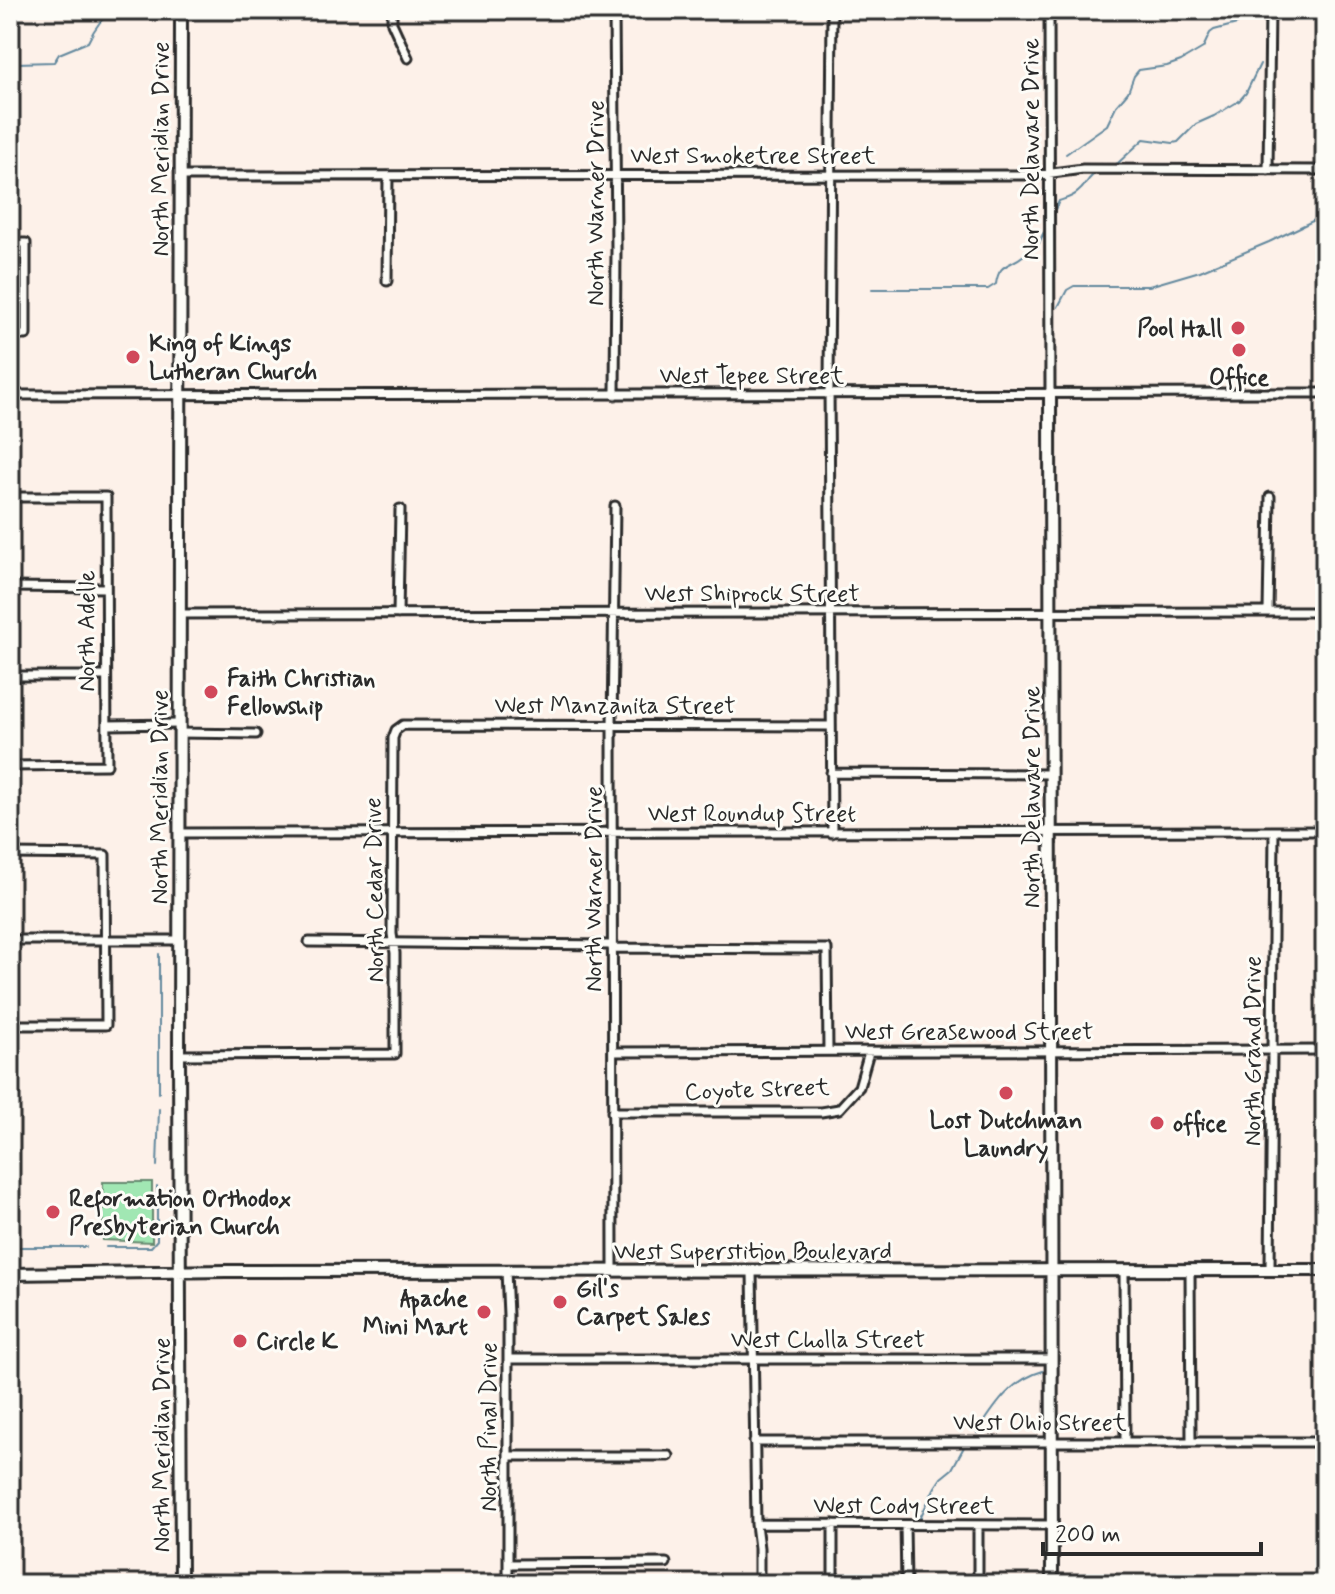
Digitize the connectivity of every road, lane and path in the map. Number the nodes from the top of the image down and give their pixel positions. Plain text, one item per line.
1 (181, 10) edge
2 (392, 10) edge
3 (614, 10) edge
4 (832, 10) edge
5 (1049, 10) edge
6 (1270, 10) edge
7 (408, 58) dead end
8 (1268, 170) junction
9 (1325, 170) edge
10 (1050, 173) junction
11 (615, 175) junction
12 (180, 176) junction
13 (388, 176) junction
14 (829, 176) junction
15 (10, 243) edge
16 (387, 281) dead end
17 (10, 335) edge
18 (1050, 393) junction
19 (1325, 393) edge
20 (829, 394) junction
21 (10, 395) edge
22 (179, 395) junction
23 (615, 395) junction
24 (10, 497) edge
25 (1270, 497) dead end
26 (615, 506) dead end
27 (400, 509) dead end
28 (10, 587) edge
29 (106, 588) junction
30 (1268, 612) junction
31 (1325, 612) edge
32 (613, 613) junction
33 (831, 613) junction
34 (1051, 613) junction
35 (179, 614) junction
36 (398, 614) junction
37 (10, 676) edge
38 (106, 676) junction
39 (107, 725) junction
40 (612, 725) junction
41 (831, 726) junction
42 (399, 727) joint
43 (179, 728) junction
44 (256, 734) dead end
45 (10, 766) edge
46 (831, 773) junction
47 (1051, 774) junction
48 (1274, 831) junction
49 (1325, 831) edge
50 (1051, 832) junction
51 (179, 833) junction
52 (392, 833) junction
53 (612, 833) junction
54 (832, 833) junction
55 (10, 854) edge
56 (10, 940) edge
57 (106, 940) junction
58 (179, 940) junction
59 (309, 942) dead end
60 (393, 944) junction
61 (612, 947) junction
62 (10, 1025) edge
63 (1271, 1049) junction
64 (1325, 1050) edge
65 (828, 1051) junction
66 (1051, 1051) junction
67 (613, 1052) junction
68 (869, 1052) junction
69 (179, 1055) junction
70 (612, 1112) junction
71 (1190, 1270) junction
72 (1270, 1270) junction
73 (1325, 1270) edge
74 (506, 1271) junction
75 (613, 1271) junction
76 (752, 1271) junction
77 (1051, 1271) junction
78 (1124, 1271) junction
79 (180, 1272) junction
80 (10, 1274) edge
81 (508, 1359) junction
82 (753, 1359) junction
83 (1051, 1359) junction
84 (754, 1442) junction
85 (1052, 1442) junction
86 (1125, 1442) junction
87 (1191, 1442) junction
88 (1325, 1442) edge
89 (508, 1456) junction
90 (669, 1456) dead end
91 (756, 1524) junction
92 (833, 1524) junction
93 (905, 1525) junction
94 (978, 1525) junction
95 (1052, 1525) junction
96 (666, 1563) dead end
97 (508, 1564) junction
98 (181, 1584) edge
99 (508, 1584) edge
100 (759, 1584) edge
101 (833, 1584) edge
102 (906, 1584) edge
103 (978, 1584) edge
104 (1052, 1584) edge

1 - 12 street, North Meridian Drive
2 - 7 street
3 - 11 street, North Warner Drive
4 - 14 street
5 - 10 street, North Delaware Drive
6 - 8 street
8 - 9 street, West Smoketree Street
8 - 10 street, West Smoketree Street
10 - 14 street, West Smoketree Street
10 - 18 street, North Delaware Drive
11 - 13 street, West Smoketree Street
11 - 14 street, West Smoketree Street
11 - 23 street, North Warner Drive
12 - 13 street, West Smoketree Street
12 - 22 street, North Meridian Drive
13 - 16 street
14 - 20 street
15 - 17 street
18 - 19 street, West Tepee Street
18 - 20 street, West Tepee Street
18 - 34 street, North Delaware Drive
20 - 23 street, West Tepee Street
20 - 33 street
21 - 22 street, West Tepee Street
22 - 23 street, West Tepee Street
22 - 35 street, North Meridian Drive
24 - 29 street, North Adelle
25 - 30 street
26 - 32 street, North Warner Drive
27 - 36 street
28 - 29 street
29 - 38 street, North Adelle
30 - 31 street, West Shiprock Street
30 - 34 street, West Shiprock Street
32 - 33 street, West Shiprock Street
32 - 36 street, West Shiprock Street
32 - 40 street, North Warner Drive
33 - 34 street, West Shiprock Street
33 - 41 street
34 - 47 street, North Delaware Drive
35 - 36 street, West Shiprock Street
35 - 43 street, North Meridian Drive
37 - 38 street
38 - 39 street, North Adelle
39 - 43 street
39 - 45 street, North Adelle
40 - 41 street, West Manzanita Street
40 - 42 street, West Manzanita Street
40 - 53 street, North Warner Drive
41 - 46 street
42 - 52 street, North Cedar Drive
43 - 44 street
43 - 51 street, North Meridian Drive
46 - 47 street
46 - 54 street
47 - 50 street, North Delaware Drive
48 - 49 street, West Roundup Street
48 - 50 street, West Roundup Street
48 - 63 street, North Grand Drive
50 - 54 street, West Roundup Street
50 - 66 street, North Delaware Drive
51 - 52 street, West Roundup Street
51 - 58 street, North Meridian Drive
52 - 53 street, West Roundup Street
52 - 60 street, North Cedar Drive
53 - 54 street, West Roundup Street
53 - 61 street, North Warner Drive
55 - 57 street
56 - 57 street
57 - 58 street
57 - 62 street
58 - 69 street, North Meridian Drive
59 - 60 street
60 - 61 street
60 - 69 street, North Cedar Drive
61 - 65 street
61 - 67 street, North Warner Drive
63 - 64 street, West Greasewood Street
63 - 66 street, West Greasewood Street
63 - 72 street, North Grand Drive
65 - 67 street, West Greasewood Street
65 - 68 street, West Greasewood Street
66 - 68 street, West Greasewood Street
66 - 77 street, North Delaware Drive
67 - 70 street, North Warner Drive
68 - 70 street, Coyote Street
69 - 79 street, North Meridian Drive
70 - 75 street, North Warner Drive
71 - 72 street, West Superstition Boulevard
71 - 78 street, West Superstition Boulevard
71 - 87 street
72 - 73 street, West Superstition Boulevard
74 - 75 street, West Superstition Boulevard
74 - 79 street, West Superstition Boulevard
74 - 81 street, North Pinal Drive
75 - 76 street, West Superstition Boulevard
76 - 77 street, West Superstition Boulevard
76 - 82 street
77 - 78 street, West Superstition Boulevard
77 - 83 street, North Delaware Drive
78 - 86 street
79 - 80 street, West Superstition Boulevard
79 - 98 street, North Meridian Drive
81 - 82 street, West Cholla Street
81 - 89 street, North Pinal Drive
82 - 83 street, West Cholla Street
82 - 84 street
83 - 85 street, North Delaware Drive
84 - 85 street, West Ohio Street
84 - 91 street
85 - 86 street, West Ohio Street
85 - 95 street, North Delaware Drive
86 - 87 street, West Ohio Street
87 - 88 street, West Ohio Street
89 - 90 street
89 - 97 street, North Pinal Drive
91 - 92 street, West Cody Street
91 - 100 street
92 - 93 street, West Cody Street
92 - 101 street
93 - 94 street, West Cody Street
93 - 102 street
94 - 95 street, West Cody Street
94 - 103 street
95 - 104 street, North Delaware Drive
96 - 97 street
97 - 99 street, North Pinal Drive

